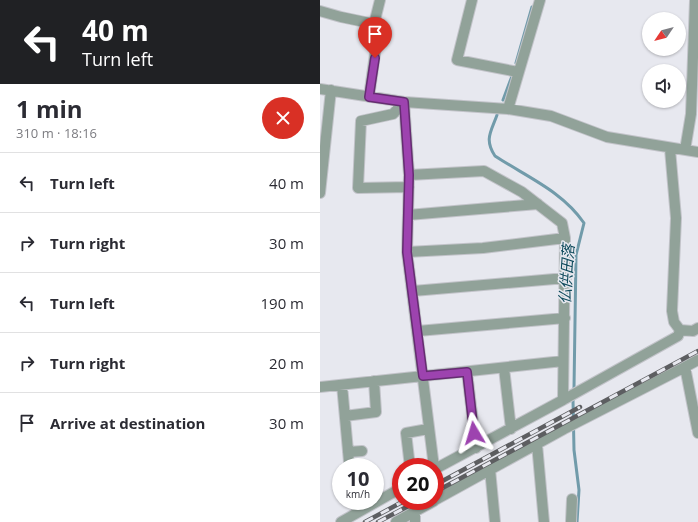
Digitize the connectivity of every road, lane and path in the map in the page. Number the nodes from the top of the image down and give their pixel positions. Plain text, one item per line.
1 (380, 0) edge
2 (472, 0) edge
3 (540, 0) edge
4 (695, 0) edge
5 (320, 10) edge
6 (374, 24) junction
7 (518, 72) junction
8 (320, 89) edge
9 (331, 90) junction
10 (369, 97) junction
11 (404, 102) junction
12 (508, 109) junction
13 (670, 149) junction
14 (685, 150) junction
15 (698, 152) edge
16 (409, 175) junction
17 (409, 187) junction
18 (320, 193) edge
19 (538, 204) junction
20 (408, 215) junction
21 (565, 238) junction
22 (407, 252) junction
23 (566, 278) junction
24 (413, 291) junction
25 (565, 318) junction
26 (698, 328) edge
27 (680, 330) junction
28 (418, 331) junction
29 (698, 360) edge
30 (563, 361) junction
31 (685, 367) junction
32 (504, 368) junction
33 (467, 372) junction
34 (423, 376) junction
35 (374, 382) junction
36 (342, 385) junction
37 (320, 387) edge
38 (563, 400) junction
39 (345, 416) junction
40 (428, 429) junction
41 (511, 429) junction
42 (698, 433) edge
43 (537, 444) junction
44 (476, 448) junction
45 (362, 451) dead end
46 (409, 458) edge
47 (432, 458) edge
48 (444, 463) edge
49 (490, 469) junction
50 (392, 493) edge
51 (444, 495) edge
52 (572, 499) dead end
53 (423, 510) edge
54 (415, 517) edge
55 (341, 522) edge
56 (396, 522) edge
57 (495, 522) edge
58 (544, 522) edge
59 (571, 522) edge

1 - 6 street
2 - 7 street
3 - 7 street
4 - 14 street
5 - 6 street
6 - 10 street
7 - 12 street
8 - 9 street
9 - 10 street
9 - 18 street
10 - 11 street
11 - 12 street
11 - 16 street
11 - 17 street
12 - 13 street
13 - 14 street
13 - 27 street
14 - 15 street
16 - 17 street
16 - 19 street
17 - 20 street
19 - 20 street
19 - 21 street
20 - 22 street
21 - 22 street
21 - 23 street
22 - 24 street
23 - 24 street
23 - 25 street
24 - 28 street
25 - 28 street
25 - 30 street
26 - 27 street
27 - 38 street
28 - 34 street
29 - 31 street
30 - 32 street
30 - 38 street
31 - 42 street
31 - 43 street
32 - 33 street
32 - 41 street
33 - 34 street
33 - 44 street
34 - 35 street
34 - 40 street
35 - 36 street
35 - 39 street
36 - 37 street
36 - 39 street
38 - 41 street
39 - 45 street
40 - 46 street
40 - 47 street
41 - 44 street
43 - 49 street
43 - 58 street
44 - 48 street
49 - 51 street
49 - 57 street
50 - 55 street
52 - 59 street
53 - 54 street
54 - 56 street

